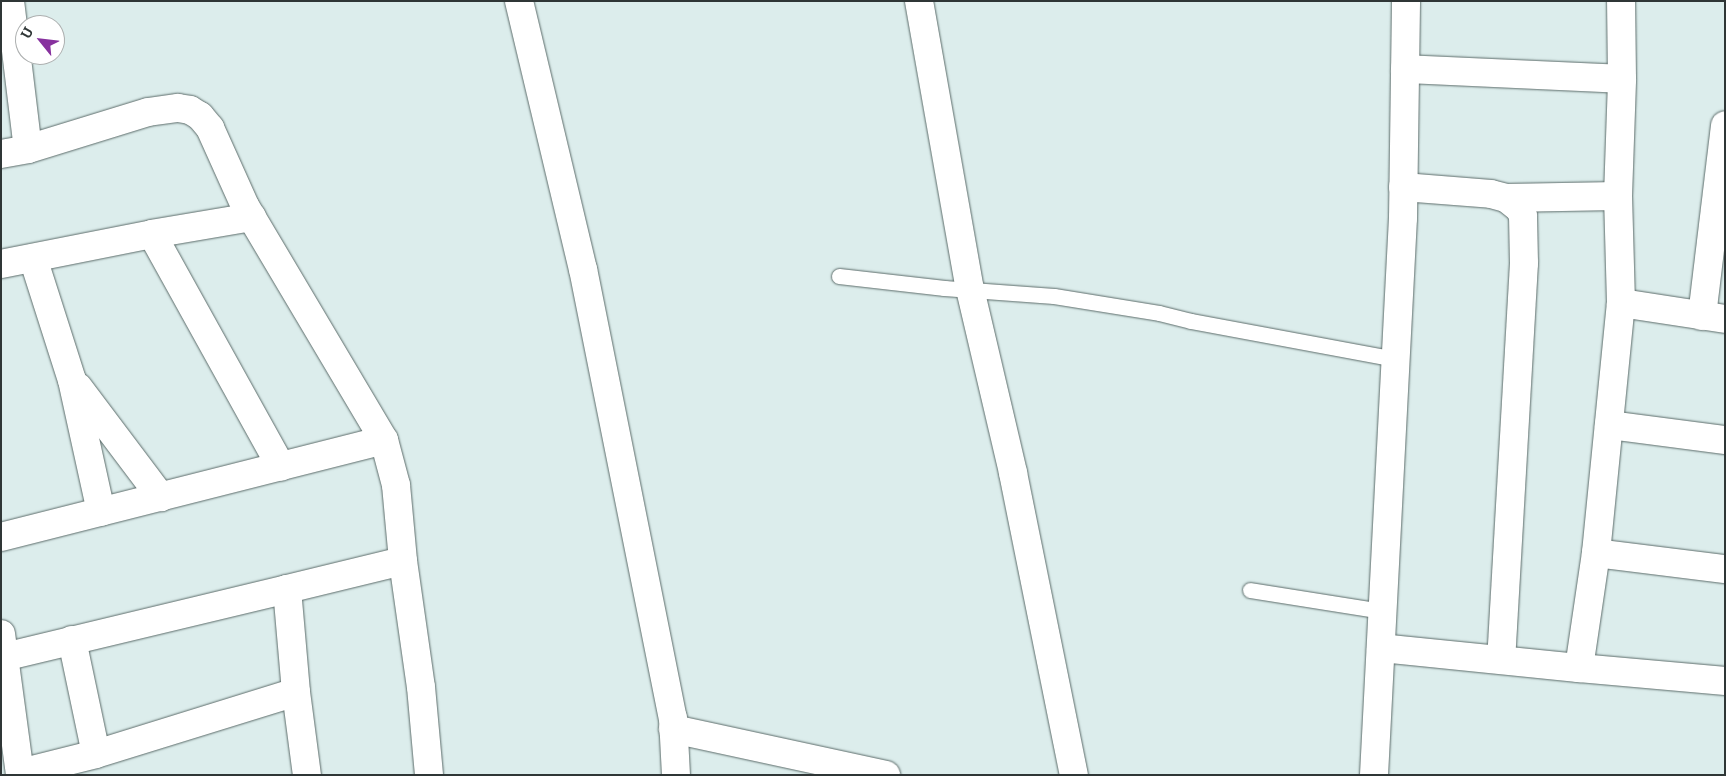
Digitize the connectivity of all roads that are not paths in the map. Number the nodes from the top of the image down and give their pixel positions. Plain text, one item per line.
1 (10, 1) edge
2 (518, 1) edge
3 (919, 1) edge
4 (1406, 1) edge
5 (1620, 1) edge
6 (1405, 69) junction
7 (1622, 79) junction
8 (1725, 125) edge
9 (28, 149) junction
10 (1, 154) edge
11 (1403, 187) junction
12 (1618, 196) junction
13 (1506, 198) junction
14 (252, 217) junction
15 (152, 234) junction
16 (33, 258) junction
17 (1, 264) edge
18 (839, 276) dead end
19 (970, 288) junction
20 (1621, 303) junction
21 (1713, 317) edge
22 (1396, 359) junction
23 (72, 380) junction
24 (1609, 425) junction
25 (384, 440) junction
26 (1725, 440) edge
27 (281, 467) junction
28 (161, 497) junction
29 (101, 512) junction
30 (1, 537) edge
31 (1596, 553) junction
32 (403, 562) junction
33 (1725, 569) edge
34 (287, 588) junction
35 (1250, 590) dead end
36 (1382, 611) junction
37 (72, 640) junction
38 (2, 646) edge
39 (1381, 648) junction
40 (1501, 660) junction
41 (1578, 668) junction
42 (1725, 682) edge
43 (296, 692) junction
44 (673, 729) junction
45 (96, 754) junction
46 (20, 774) edge
47 (307, 775) edge
48 (429, 775) edge
49 (676, 775) edge
50 (886, 775) edge
51 (1074, 775) edge
52 (1374, 775) edge

1 - 9 street
2 - 44 street
3 - 19 street
4 - 6 street
5 - 7 street
6 - 7 street
6 - 11 street
7 - 12 street
8 - 21 street
9 - 10 street
9 - 14 street
11 - 13 street
11 - 22 street
12 - 13 street
12 - 20 street
13 - 40 street
14 - 15 street
14 - 25 street
15 - 16 street
15 - 27 street
16 - 17 street
16 - 23 street
18 - 19 lane
19 - 22 lane
19 - 51 street
20 - 21 street
20 - 24 street
22 - 36 street
23 - 28 street
23 - 29 street
24 - 26 street
24 - 31 street
25 - 27 street
25 - 32 street
27 - 28 street
28 - 29 street
29 - 30 street
31 - 33 street
31 - 41 street
32 - 34 street
32 - 48 street
34 - 37 street
34 - 43 street
35 - 36 lane
36 - 39 street
37 - 38 street
37 - 45 street
38 - 46 street
39 - 40 street
39 - 52 street
40 - 41 street
41 - 42 street
43 - 45 street
43 - 47 street
44 - 49 street
44 - 50 street
45 - 46 street

